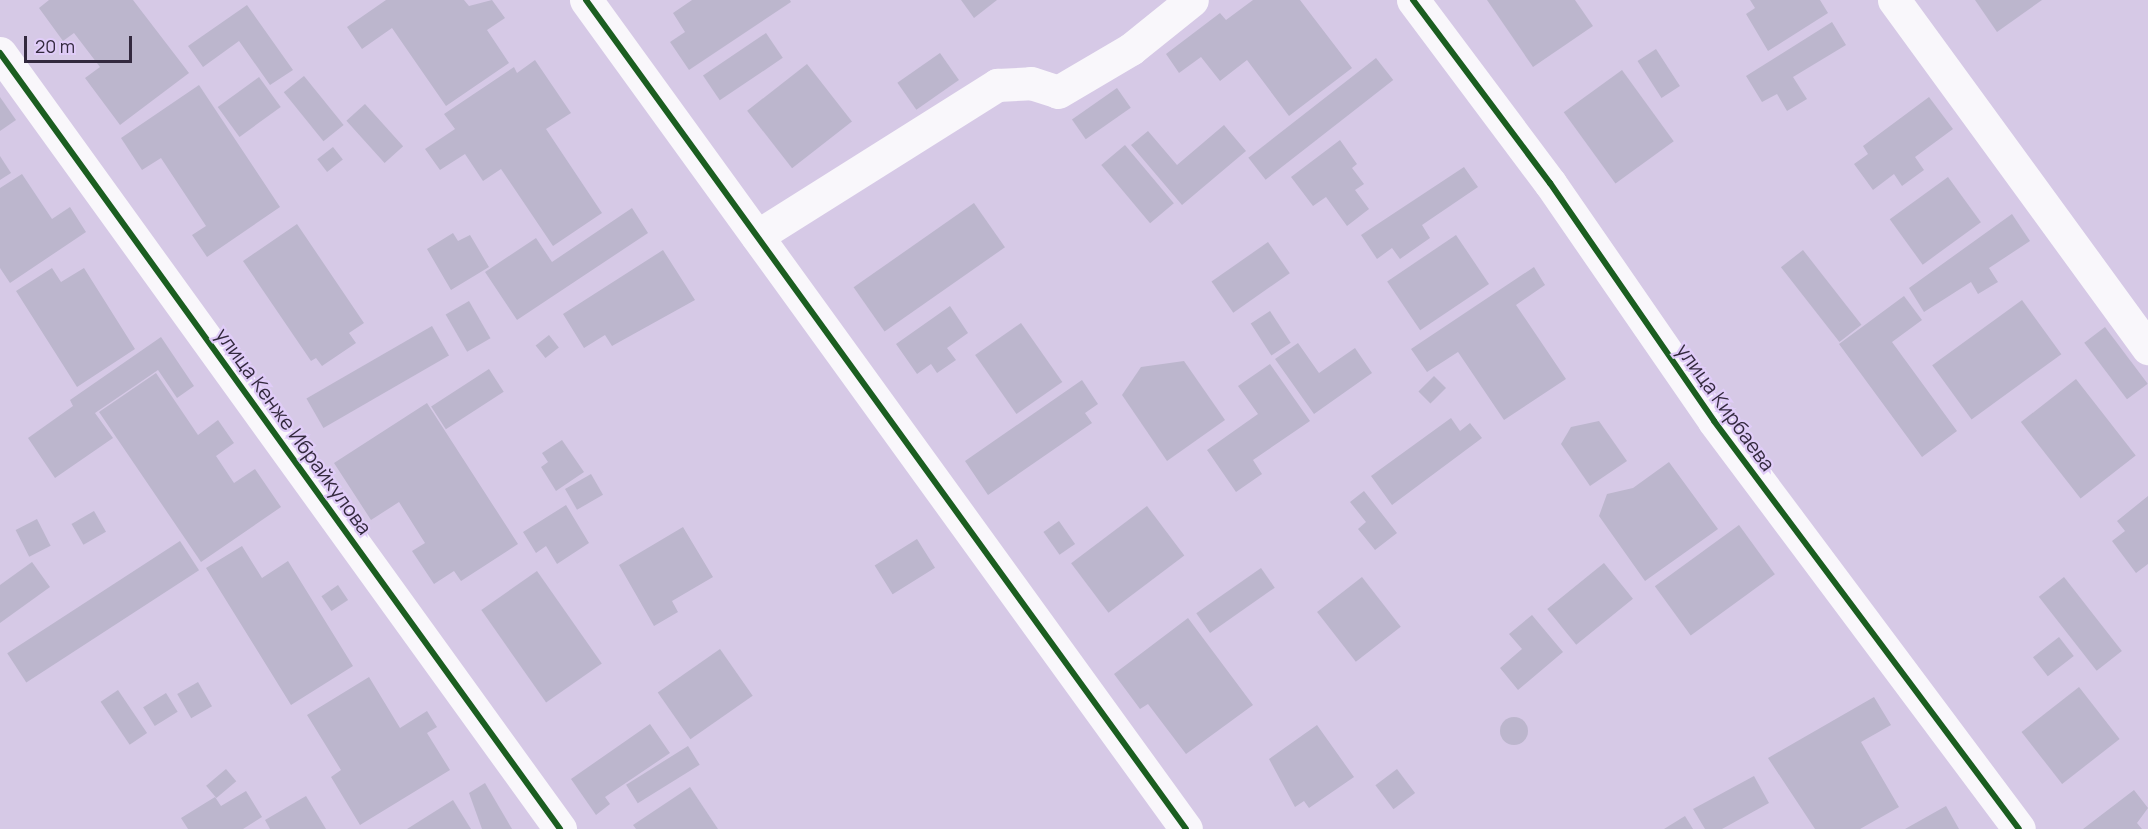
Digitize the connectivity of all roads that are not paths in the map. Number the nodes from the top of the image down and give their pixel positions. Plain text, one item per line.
1 (586, 0) edge
2 (1192, 0) edge
3 (1413, 0) edge
4 (1894, 0) edge
5 (0, 53) edge
6 (757, 236) junction
7 (2148, 348) edge
8 (560, 829) edge
9 (1186, 829) edge
10 (2019, 829) edge

1 - 6 street
2 - 6 street
3 - 10 street, улица Кирбаева
4 - 7 street
5 - 8 street, улица Кенже Ибрайкулова
6 - 9 street

